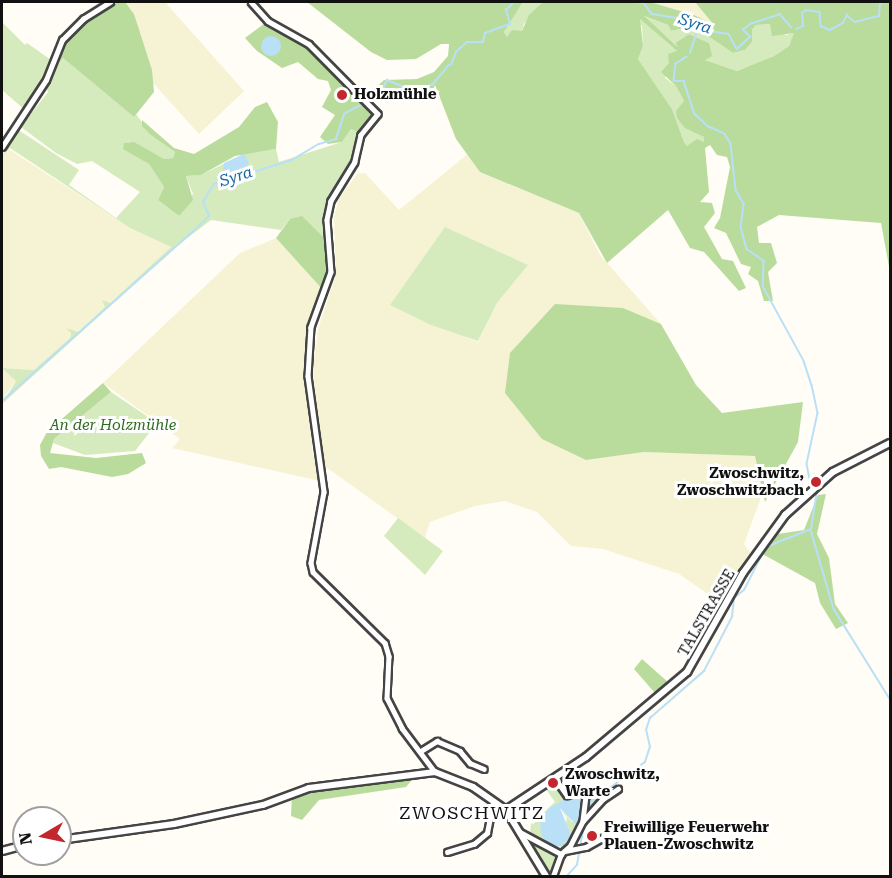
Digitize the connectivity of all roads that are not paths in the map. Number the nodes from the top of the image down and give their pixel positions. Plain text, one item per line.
1 (110, 2) edge
2 (251, 2) edge
3 (2, 147) edge
4 (891, 443) edge
5 (421, 751) junction
6 (484, 769) dead end
7 (435, 772) junction
8 (555, 777) junction
9 (618, 789) dead end
10 (492, 803) junction
11 (506, 810) junction
12 (583, 821) junction
13 (520, 832) junction
14 (611, 832) dead end
15 (72, 838) edge
16 (447, 852) dead end
17 (563, 852) junction
18 (546, 876) edge
19 (553, 876) edge

1 - 3 street
2 - 5 street
4 - 8 street, TALSTRASSE
5 - 6 street
5 - 7 street
7 - 10 street
7 - 15 street
8 - 11 street, TALSTRASSE
8 - 12 street
9 - 12 street
10 - 11 street
10 - 16 street
11 - 13 street
12 - 17 street
13 - 17 street
13 - 18 street
14 - 17 street
17 - 19 street

